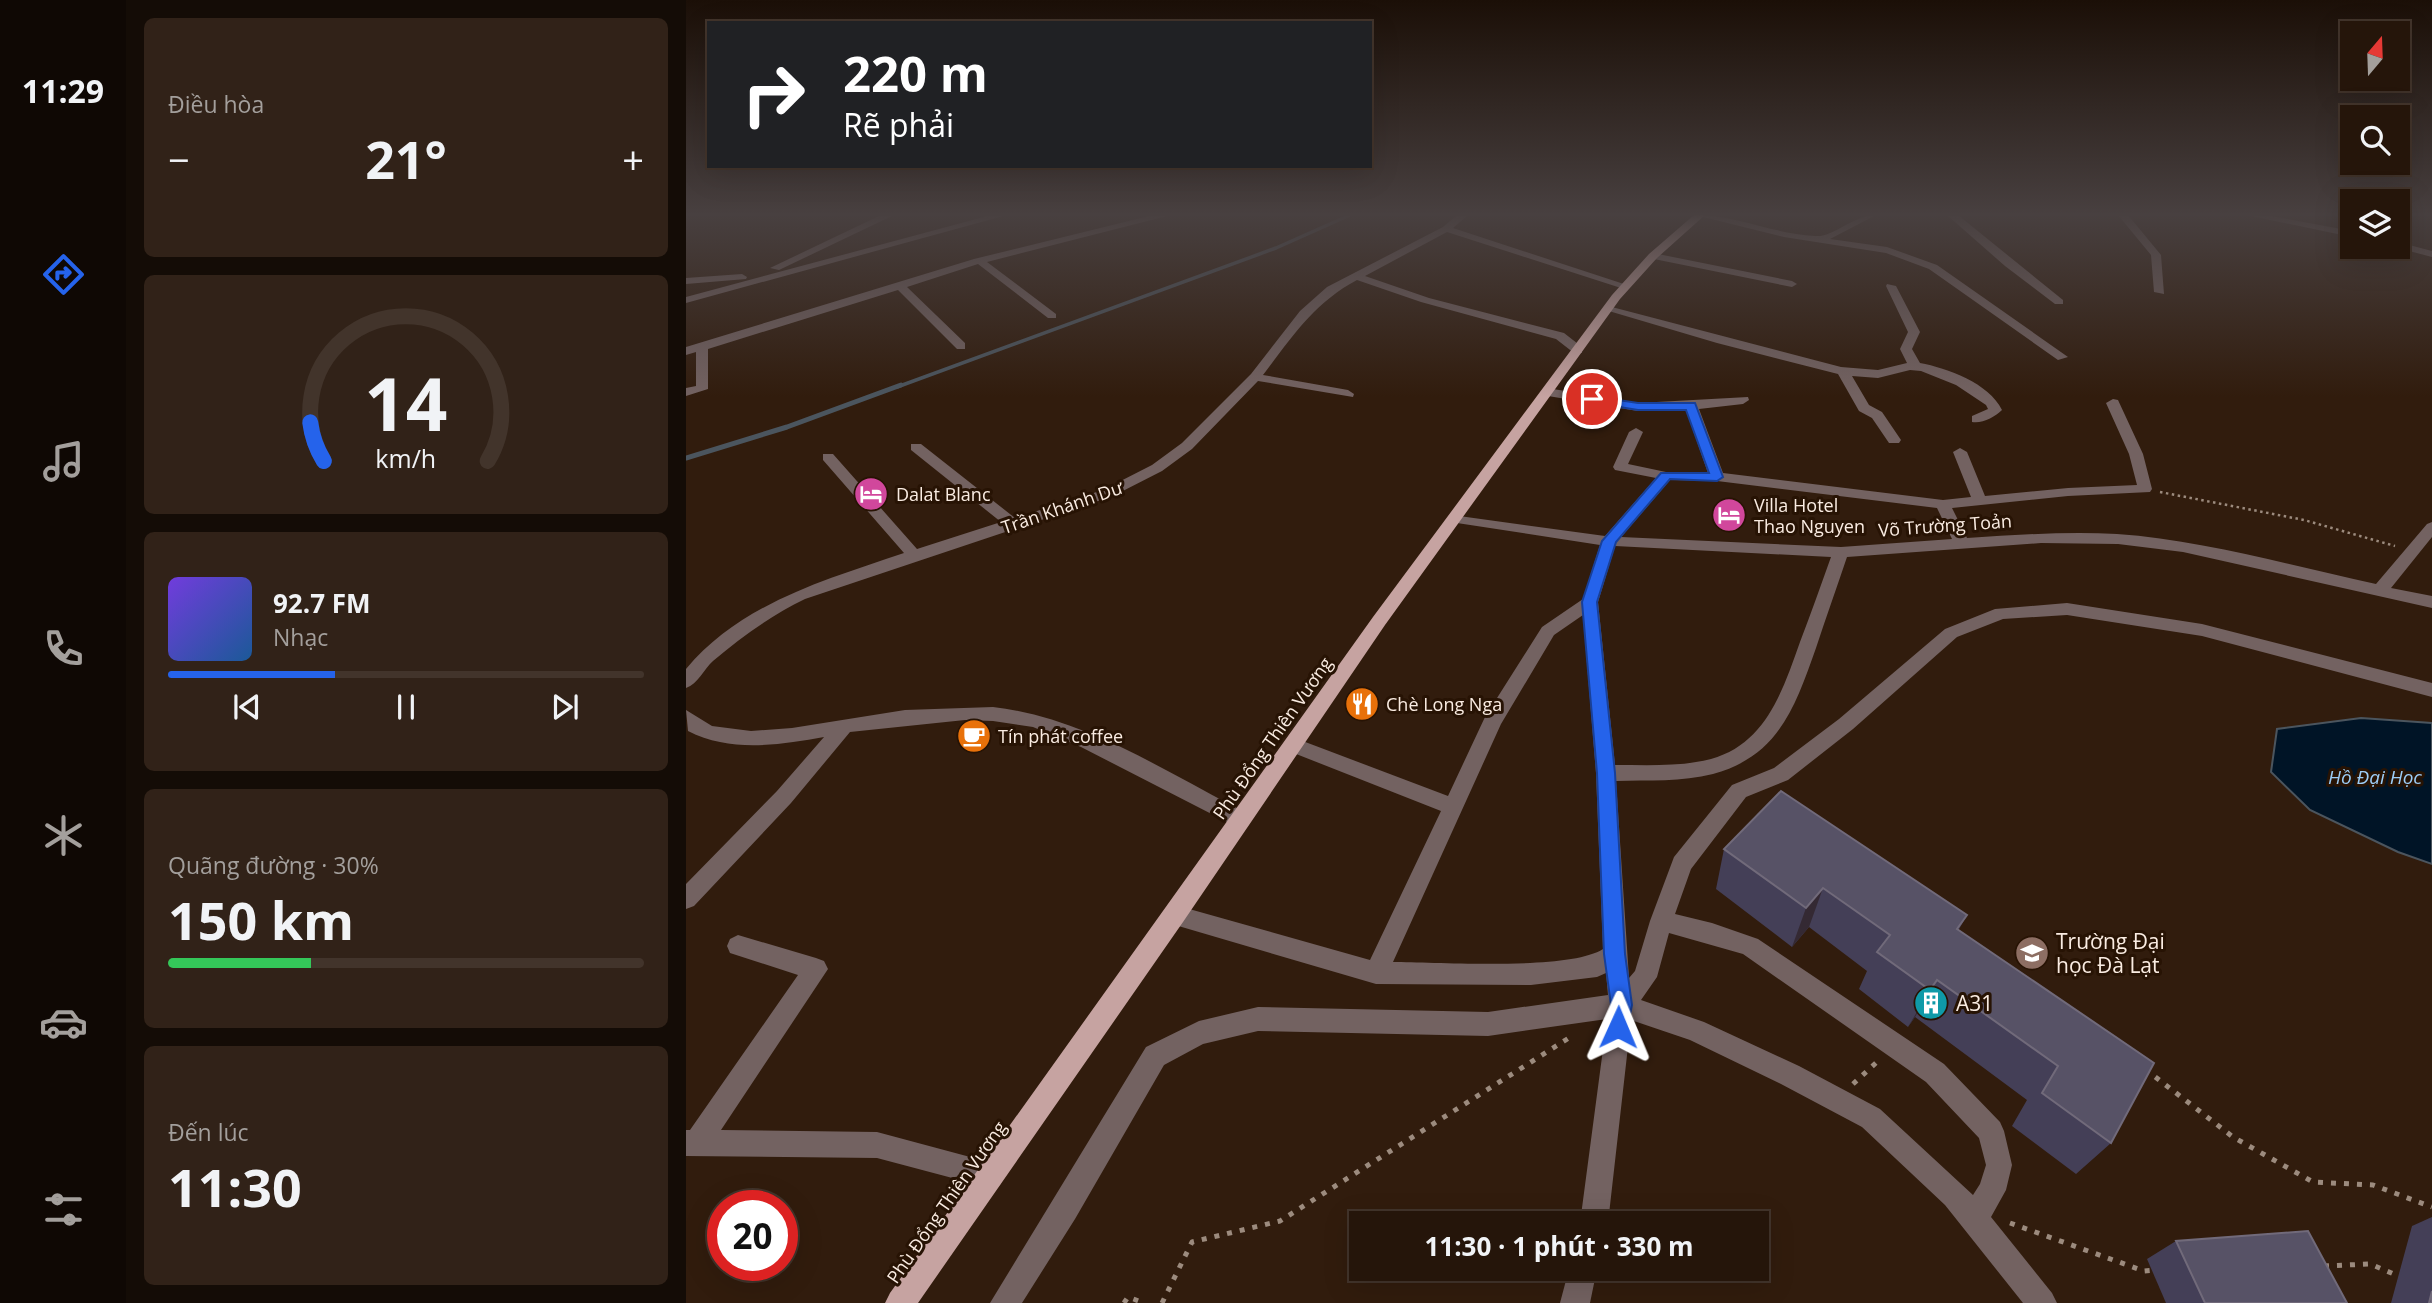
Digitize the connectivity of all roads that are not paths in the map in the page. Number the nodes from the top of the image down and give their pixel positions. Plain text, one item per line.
1 (750, 276) edge
2 (777, 276) edge
3 (933, 276) edge
4 (999, 276) edge
5 (1356, 276) joint
6 (1593, 276) edge
7 (1635, 276) edge
8 (1751, 276) edge
9 (1946, 276) edge
10 (2025, 276) edge
11 (2158, 276) edge
12 (686, 281) edge
13 (1792, 284) dead end
14 (900, 286) junction
15 (1625, 286) junction
16 (1891, 286) dead end
17 (2160, 292) dead end
18 (686, 300) edge
19 (2059, 302) dead end
20 (1608, 309) junction
21 (1052, 316) dead end
22 (961, 346) dead end
23 (702, 347) junction
24 (1578, 350) junction
25 (686, 351) edge
26 (2062, 357) dead end
27 (1915, 366) junction
28 (1843, 371) junction
29 (1255, 377) junction
30 (686, 392) edge
31 (1547, 392) junction
32 (1348, 394) dead end
33 (1743, 400) dead end
34 (2113, 403) dead end
35 (1691, 406) junction
36 (1977, 419) dead end
37 (1636, 432) dead end
38 (1894, 440) dead end
39 (916, 447) dead end
40 (1960, 452) dead end
41 (828, 457) dead end
42 (1666, 475) junction
43 (1717, 477) junction
44 (1981, 500) junction
45 (1944, 504) junction
46 (1457, 518) junction
47 (1014, 525) junction
48 (2432, 527) edge
49 (1609, 541) junction
50 (1962, 544) junction
51 (1841, 552) junction
52 (914, 555) junction
53 (2381, 589) junction
54 (1590, 602) junction
55 (2432, 602) edge
56 (686, 657) edge
57 (705, 658) junction
58 (686, 681) edge
59 (2432, 690) edge
60 (687, 720) edge
61 (844, 727) junction
62 (1293, 745) junction
63 (1606, 773) junction
64 (1454, 807) junction
65 (1241, 818) junction
66 (686, 899) edge
67 (1175, 915) junction
68 (1661, 921) junction
69 (738, 946) dead end
70 (1615, 954) junction
71 (1376, 974) junction
72 (1621, 1005) junction
73 (692, 1143) edge
74 (990, 1175) junction
75 (1595, 1211) edge
76 (1976, 1215) junction
77 (1580, 1281) edge
78 (900, 1303) edge
79 (1004, 1303) edge
80 (1575, 1303) edge
81 (2042, 1303) edge

1 - 12 street
2 - 18 street
3 - 14 street
4 - 21 street
5 - 24 street
5 - 29 street, Trần Khánh Dư
6 - 15 street
7 - 15 main road, Phù Đổng Thiên Vương
8 - 13 street
9 - 26 street
10 - 19 street
11 - 17 street
14 - 22 street
14 - 23 street
15 - 20 main road, Phù Đổng Thiên Vương
16 - 27 street
20 - 24 main road, Phù Đổng Thiên Vương
20 - 28 street
23 - 25 street
23 - 30 street
24 - 31 main road, Phù Đổng Thiên Vương
27 - 28 street
27 - 36 street
28 - 38 street
29 - 32 street
29 - 47 street, Trần Khánh Dư
31 - 35 street
31 - 46 main road, Phù Đổng Thiên Vương
33 - 35 street
34 - 44 street
35 - 43 street
37 - 42 street
39 - 47 street
40 - 44 street
41 - 52 street
42 - 43 street
42 - 49 street
43 - 45 street
44 - 45 street
45 - 50 street
46 - 49 street, Võ Trường Toản
46 - 62 main road, Phù Đổng Thiên Vương
47 - 52 street, Trần Khánh Dư
48 - 53 street
49 - 51 street, Võ Trường Toản
49 - 54 street
50 - 51 street, Võ Trường Toản
50 - 53 street, Võ Trường Toản
51 - 63 street
52 - 57 street, Trần Khánh Dư
53 - 55 street, Võ Trường Toản
54 - 63 street
54 - 64 street
56 - 57 street
57 - 58 street, Trần Khánh Dư
59 - 68 street
60 - 61 street
61 - 65 street
61 - 66 street
62 - 64 street
62 - 65 main road, Phù Đổng Thiên Vương
63 - 70 street
64 - 71 street
65 - 67 main road, Phù Đổng Thiên Vương
67 - 71 street
67 - 74 main road, Phù Đổng Thiên Vương
68 - 72 street
68 - 76 street
69 - 73 street
70 - 71 street
70 - 72 street
72 - 75 street
72 - 76 street
72 - 79 street
73 - 74 street
74 - 78 main road, Phù Đổng Thiên Vương
76 - 81 street
77 - 80 street

